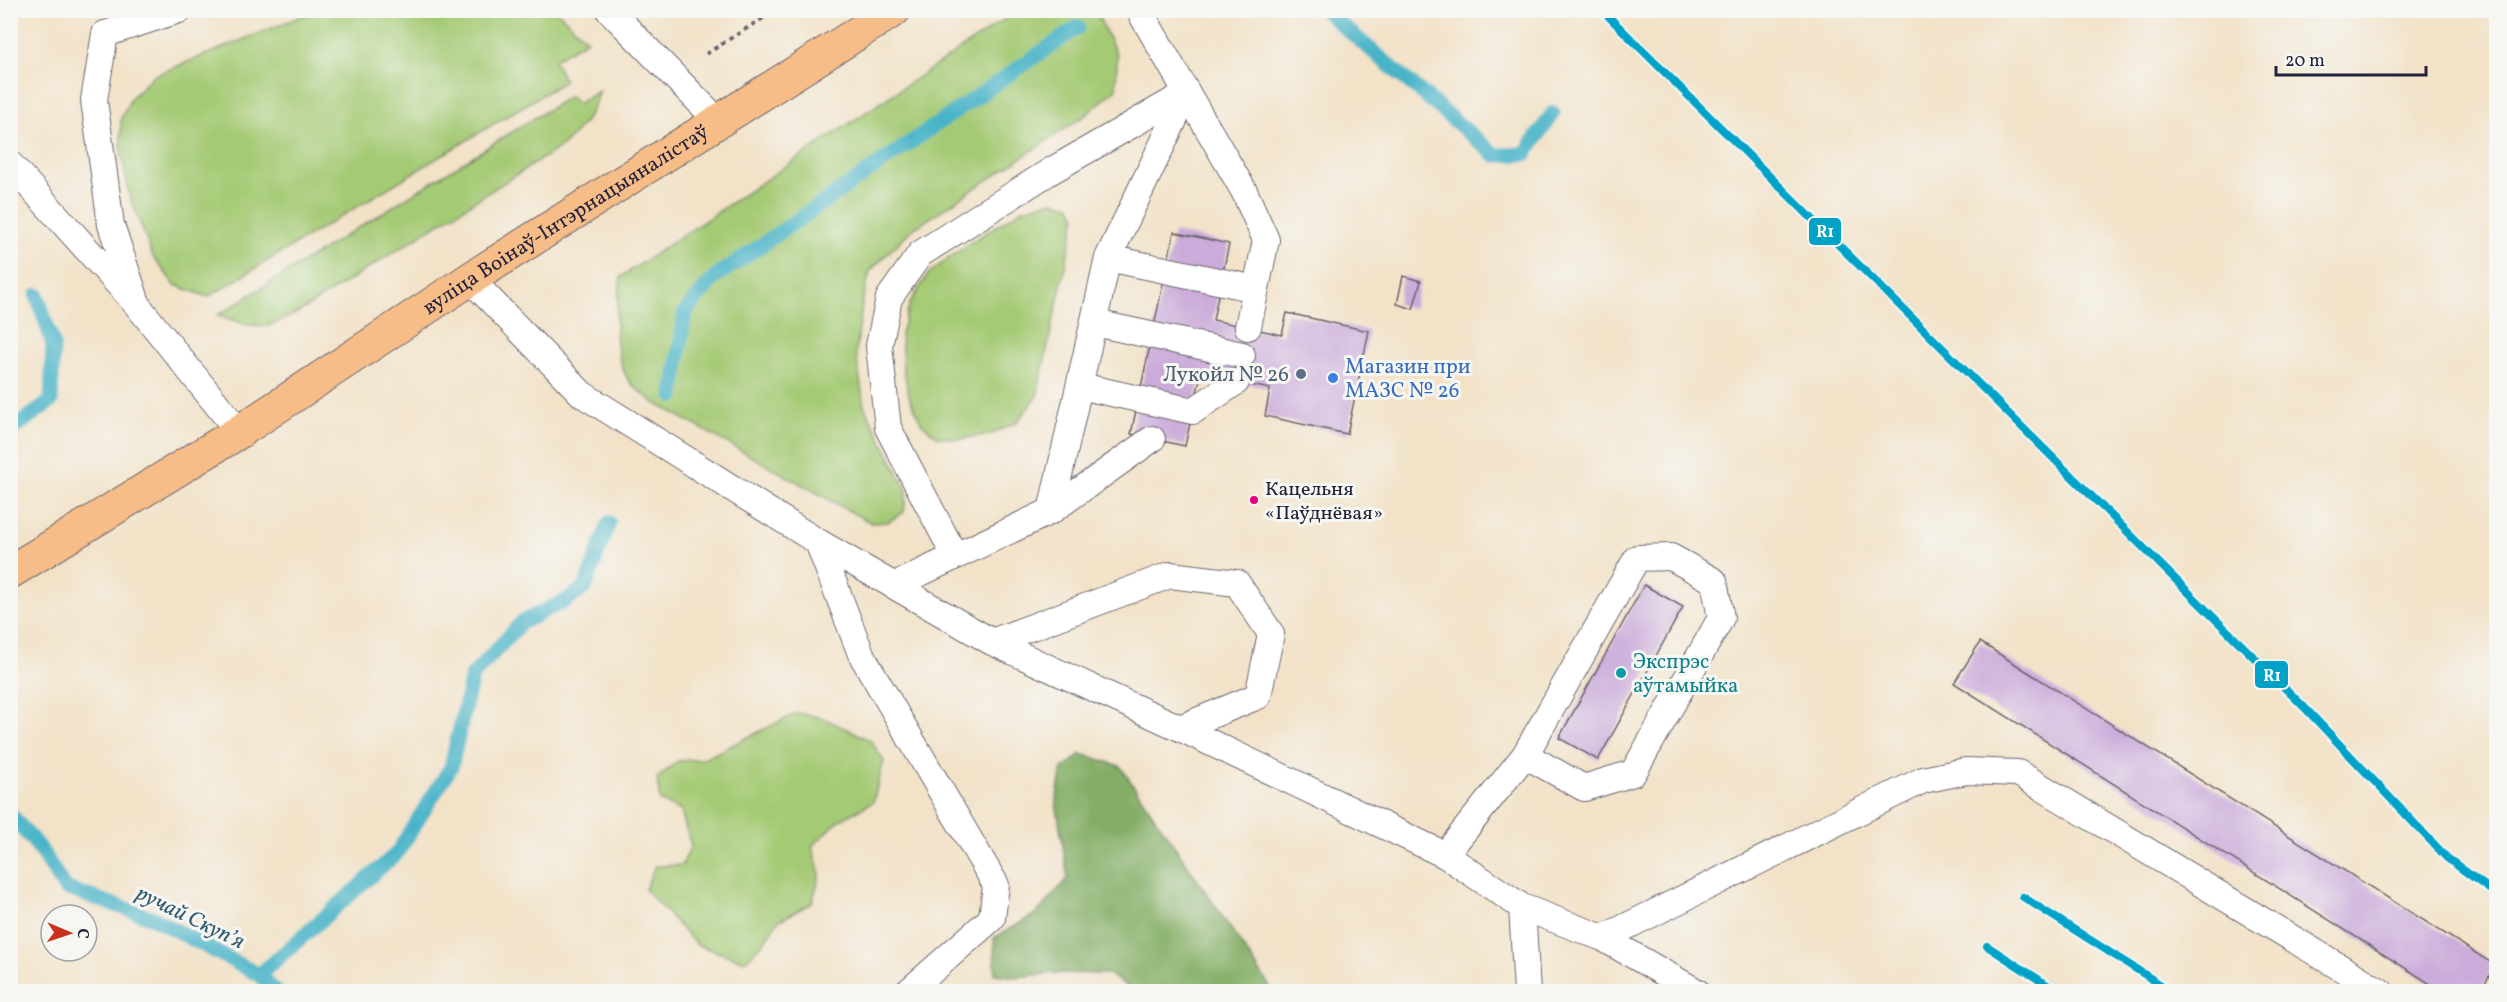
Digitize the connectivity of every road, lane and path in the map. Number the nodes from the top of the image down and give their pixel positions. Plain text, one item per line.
1 (180, 10) edge
2 (609, 10) edge
3 (777, 10) edge
4 (894, 10) edge
5 (1139, 10) edge
6 (104, 22) edge
7 (672, 75) junction
8 (1187, 93) junction
9 (718, 121) junction
10 (10, 164) edge
11 (1108, 258) junction
12 (470, 279) junction
13 (1256, 289) junction
14 (138, 306) junction
15 (1095, 323) junction
16 (1248, 327) dead end
17 (1242, 355) dead end
18 (1236, 382) dead end
19 (1080, 386) junction
20 (239, 432) junction
21 (1152, 439) dead end
22 (1051, 511) junction
23 (818, 542) junction
24 (955, 556) junction
25 (10, 572) edge
26 (895, 585) junction
27 (992, 642) junction
28 (1180, 728) junction
29 (1525, 755) junction
30 (1445, 855) junction
31 (1522, 907) junction
32 (1602, 938) junction
33 (908, 992) edge
34 (1527, 992) edge
35 (1697, 992) edge
36 (2381, 992) edge

1 - 6 lane
2 - 7 lane
3 - 7 path
4 - 9 main road, вуліца Воінаў-Інтэрнацыяналістаў
5 - 8 lane
6 - 14 lane
7 - 9 lane
8 - 11 lane
8 - 13 lane
8 - 24 lane
9 - 12 main road, вуліца Воінаў-Інтэрнацыяналістаў
10 - 14 lane
11 - 13 lane
11 - 15 lane
12 - 20 main road, вуліца Воінаў-Інтэрнацыяналістаў
12 - 23 lane
13 - 16 lane
14 - 20 lane
15 - 17 lane
15 - 19 lane
18 - 19 lane
19 - 22 lane
20 - 25 main road, вуліца Воінаў-Інтэрнацыяналістаў
21 - 22 lane
22 - 24 lane
23 - 26 lane
23 - 33 lane
24 - 26 lane
26 - 27 lane
27 - 28 lane
27 - 28 lane
28 - 30 lane
29 - 29 lane
29 - 30 lane
30 - 31 lane
31 - 32 lane
31 - 34 lane
32 - 35 lane
32 - 36 lane

